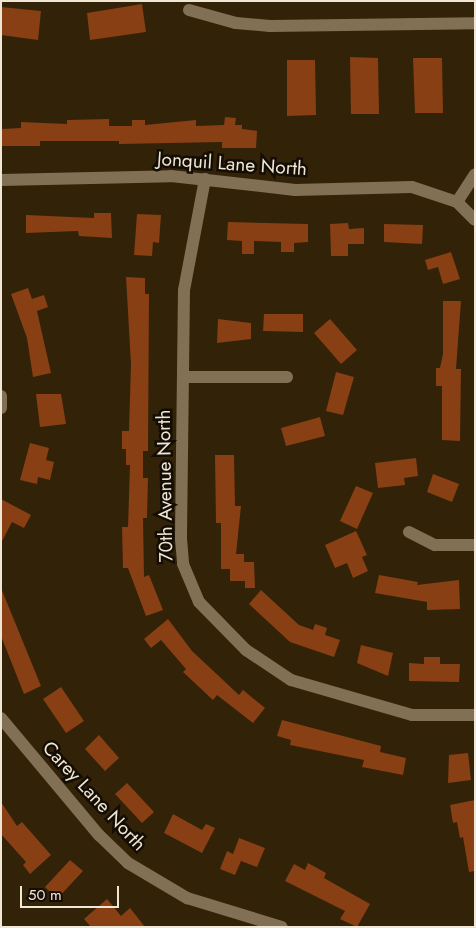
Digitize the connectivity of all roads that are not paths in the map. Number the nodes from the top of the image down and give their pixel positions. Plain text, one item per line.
1 (189, 10) dead end
2 (475, 23) edge
3 (475, 174) edge
4 (205, 179) junction
5 (1, 180) edge
6 (457, 202) junction
7 (475, 220) edge
8 (183, 377) junction
9 (287, 377) dead end
10 (1, 396) edge
11 (1, 408) edge
12 (409, 532) dead end
13 (475, 545) edge
14 (475, 715) edge
15 (1, 718) edge
16 (282, 927) edge

1 - 2 street
3 - 6 street
4 - 5 street, Jonquil Lane North
4 - 6 street, Jonquil Lane North
4 - 8 street, 70th Avenue North
6 - 7 street
8 - 9 street
8 - 14 street, 70th Avenue North
10 - 11 street
12 - 13 street
15 - 16 street, Carey Lane North

